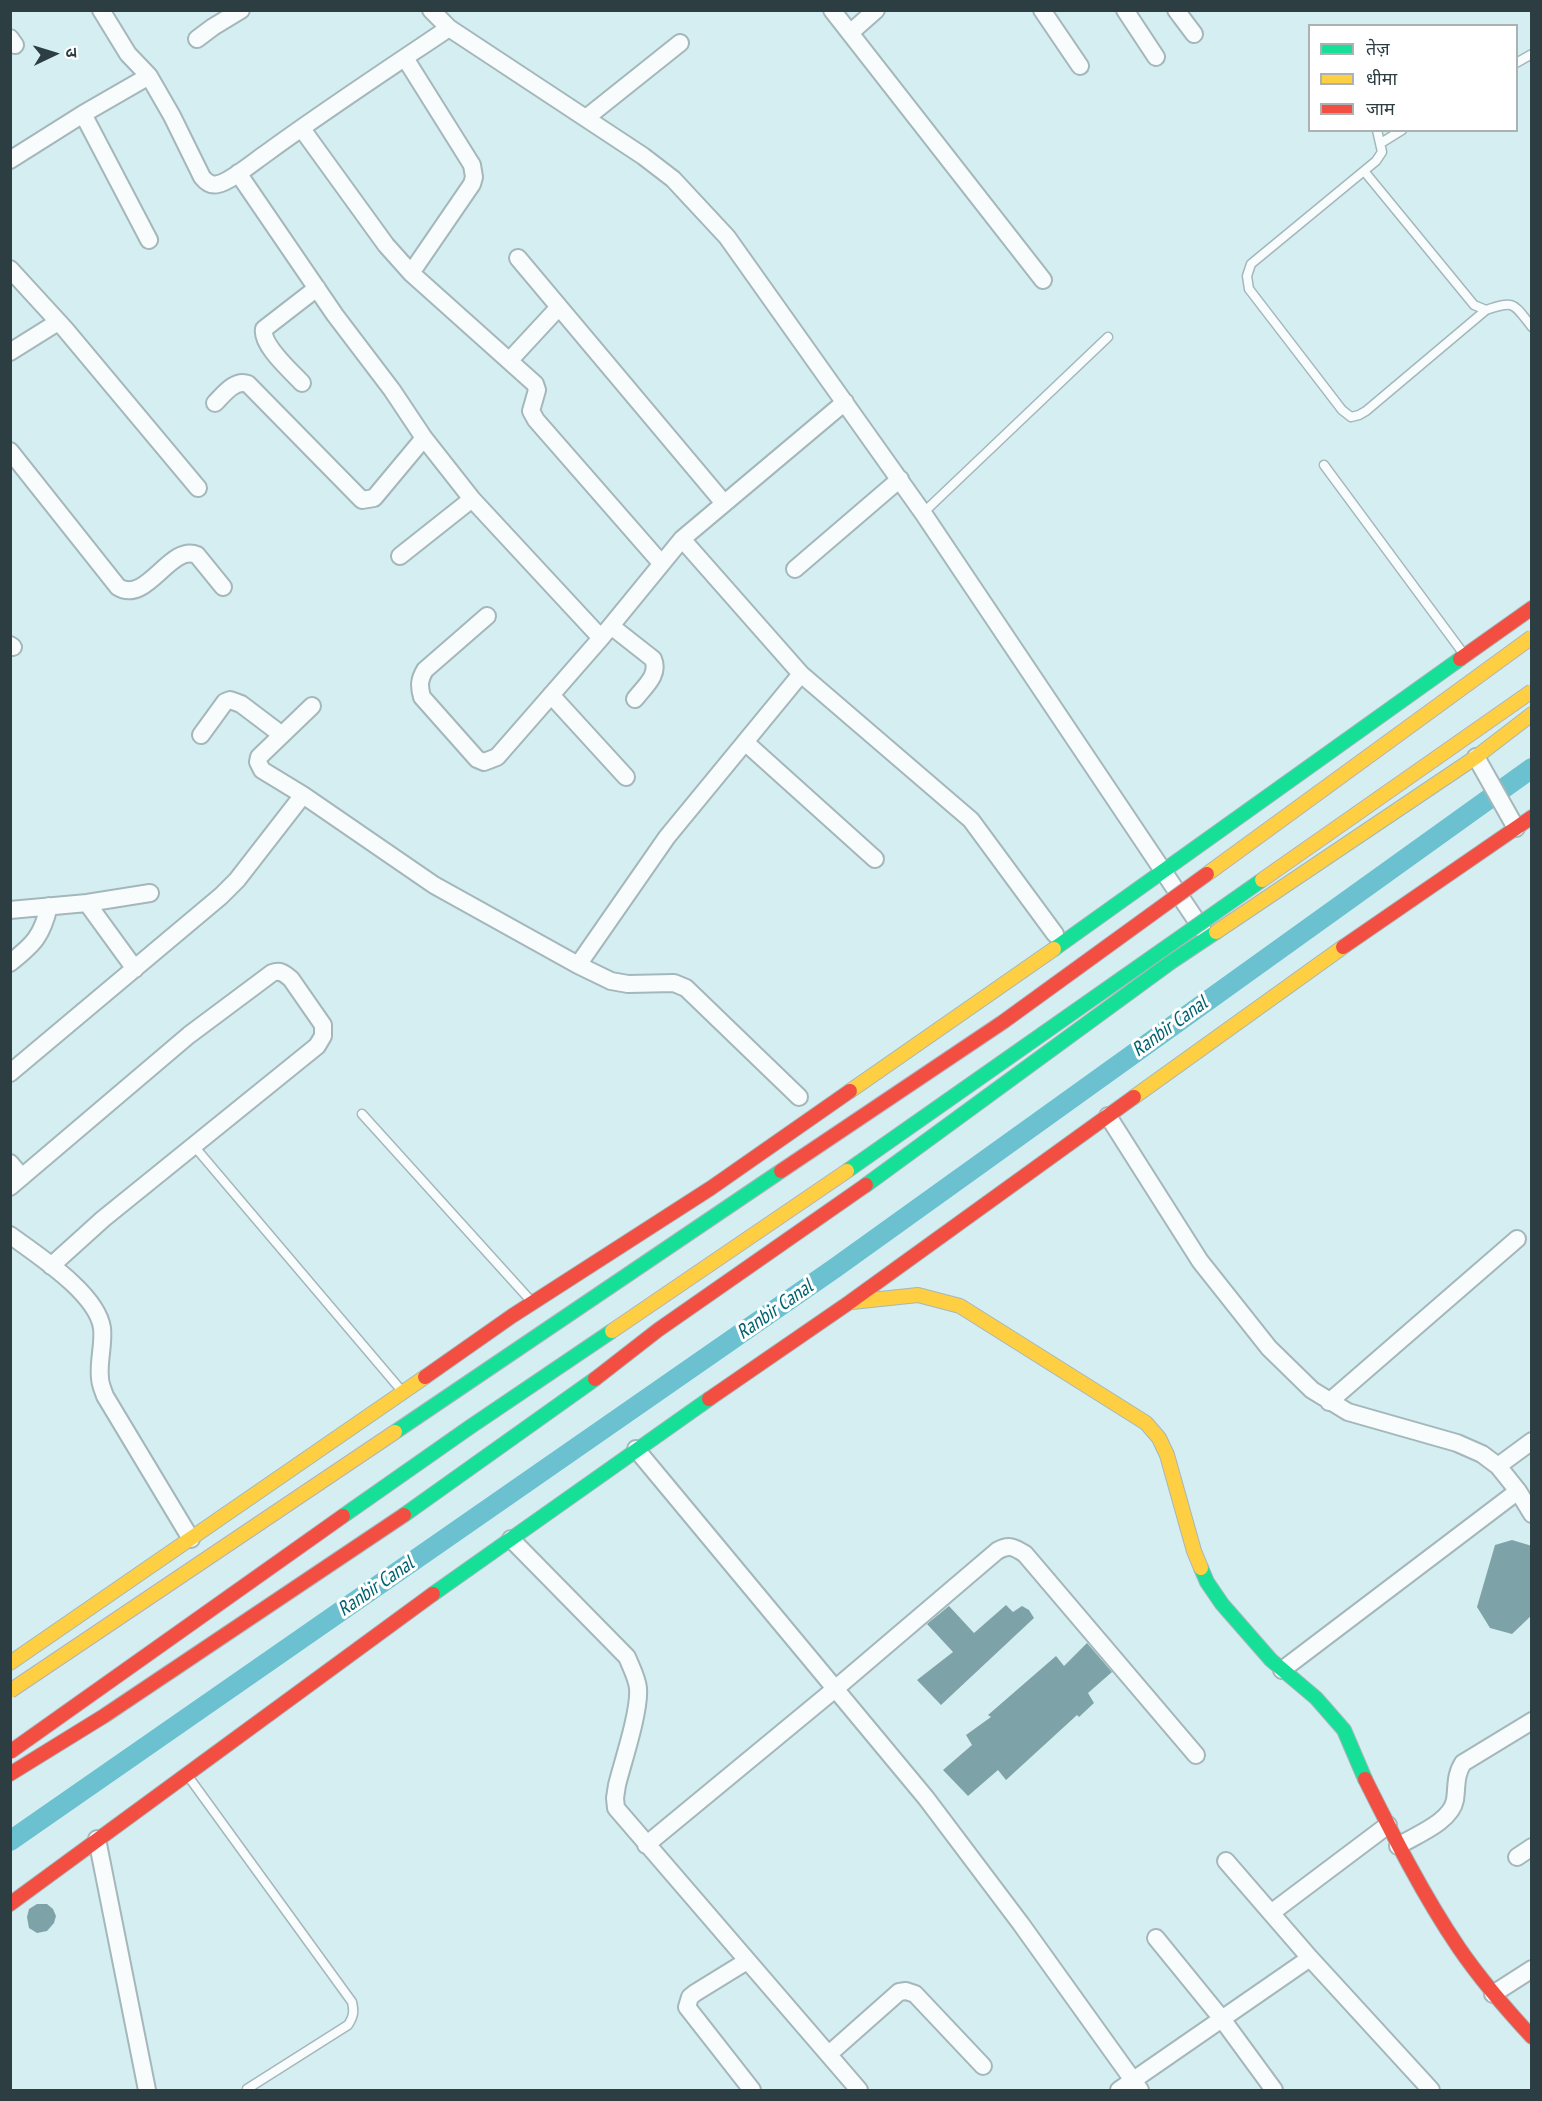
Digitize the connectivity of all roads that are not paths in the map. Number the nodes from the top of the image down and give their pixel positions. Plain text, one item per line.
1 (101, 10) edge
2 (241, 10) edge
3 (431, 10) edge
4 (832, 10) edge
5 (876, 10) edge
6 (1125, 10) edge
7 (1176, 10) edge
8 (1043, 11) edge
9 (449, 28) junction
10 (850, 33) junction
11 (1194, 34) dead end
12 (197, 39) dead end
13 (680, 43) dead end
14 (1532, 54) edge
15 (1156, 57) dead end
16 (405, 58) junction
17 (1518, 62) edge
18 (1080, 66) dead end
19 (149, 76) junction
20 (83, 114) junction
21 (586, 118) junction
22 (302, 129) junction
23 (1378, 132) edge
24 (1399, 132) edge
25 (1381, 143) junction
26 (10, 160) edge
27 (1364, 171) junction
28 (238, 173) junction
29 (149, 240) dead end
30 (518, 258) dead end
31 (10, 269) edge
32 (411, 273) junction
33 (1043, 280) dead end
34 (317, 288) junction
35 (559, 307) junction
36 (1486, 310) junction
37 (58, 322) junction
38 (1532, 327) edge
39 (1108, 337) dead end
40 (10, 352) edge
41 (509, 361) junction
42 (302, 383) dead end
43 (845, 402) junction
44 (215, 403) dead end
45 (424, 438) junction
46 (13, 459) edge
47 (1324, 465) dead end
48 (900, 480) junction
49 (198, 488) dead end
50 (472, 499) junction
51 (723, 502) junction
52 (923, 513) junction
53 (682, 539) junction
54 (400, 556) dead end
55 (661, 563) junction
56 (795, 569) dead end
57 (223, 587) dead end
58 (1532, 608) edge
59 (487, 616) dead end
60 (606, 632) junction
61 (1532, 637) edge
62 (1465, 656) junction
63 (801, 674) junction
64 (1532, 691) edge
65 (551, 695) junction
66 (634, 699) dead end
67 (312, 706) dead end
68 (1532, 714) edge
69 (201, 735) dead end
70 (282, 735) junction
71 (745, 742) junction
72 (1478, 763) junction
73 (626, 777) dead end
74 (303, 795) junction
75 (1532, 817) edge
76 (1516, 828) junction
77 (875, 859) dead end
78 (1164, 871) junction
79 (150, 893) dead end
80 (87, 903) junction
81 (49, 906) junction
82 (10, 910) edge
83 (1055, 934) dead end
84 (1208, 938) junction
85 (10, 963) edge
86 (578, 965) junction
87 (135, 969) junction
88 (10, 1073) edge
89 (799, 1097) dead end
90 (362, 1114) dead end
91 (1108, 1116) junction
92 (194, 1146) junction
93 (10, 1163) edge
94 (16, 1182) edge
95 (10, 1234) edge
96 (1517, 1239) dead end
97 (51, 1266) junction
98 (532, 1302) junction
99 (850, 1302) junction
100 (403, 1392) junction
101 (1329, 1402) junction
102 (1532, 1441) edge
103 (636, 1449) junction
104 (1498, 1466) junction
105 (1518, 1491) junction
106 (1532, 1514) edge
107 (191, 1539) junction
108 (511, 1539) junction
109 (10, 1663) edge
110 (1282, 1670) junction
111 (835, 1689) junction
112 (10, 1690) edge
113 (1532, 1721) edge
114 (10, 1752) edge
115 (1196, 1755) dead end
116 (186, 1773) junction
117 (10, 1774) edge
118 (1388, 1825) junction
119 (97, 1839) junction
120 (646, 1845) junction
121 (1398, 1846) junction
122 (1532, 1847) edge
123 (1517, 1857) dead end
124 (1226, 1861) dead end
125 (13, 1897) edge
126 (1271, 1913) junction
127 (1156, 1938) dead end
128 (1310, 1958) junction
129 (747, 1961) junction
130 (1532, 1969) edge
131 (1493, 1994) junction
132 (1222, 2019) junction
133 (1532, 2037) edge
134 (829, 2054) junction
135 (982, 2066) dead end
136 (1130, 2088) edge
137 (248, 2089) dead end
138 (147, 2091) edge
139 (752, 2091) edge
140 (859, 2091) edge
141 (1274, 2091) edge
142 (1431, 2091) edge

1 - 19 street
2 - 12 street
3 - 9 street
4 - 10 street
5 - 10 street
6 - 15 street
7 - 11 street
8 - 18 street
9 - 16 street
9 - 21 street
10 - 33 street
13 - 21 street
14 - 17 lane
16 - 22 street
16 - 32 street
19 - 20 street
19 - 28 street
20 - 26 street
20 - 29 street
21 - 43 street
22 - 28 street
22 - 32 street
23 - 25 lane
24 - 25 lane
25 - 27 lane
27 - 36 lane
27 - 36 lane
28 - 34 street
30 - 35 street
31 - 37 street
32 - 41 street
34 - 42 street
34 - 45 street
35 - 41 street
35 - 51 street
36 - 38 lane
37 - 40 street
37 - 49 street
39 - 52 lane
41 - 55 street
43 - 48 street
43 - 51 street
44 - 45 street
45 - 50 street
46 - 57 street
47 - 62 lane
48 - 52 street
48 - 56 street
50 - 54 street
50 - 60 street
51 - 53 street
52 - 78 street
53 - 55 street
53 - 63 street
55 - 60 street
58 - 62 main road
59 - 65 street
60 - 65 street
60 - 66 street
61 - 112 main road, bridge
62 - 78 main road
63 - 71 street
63 - 83 street
64 - 114 main road, bridge
65 - 73 street
67 - 70 street
68 - 72 main road
69 - 70 street
70 - 74 street
71 - 77 street
71 - 86 street
72 - 76 street
72 - 84 main road
74 - 86 street
74 - 87 street
75 - 76 main road
76 - 91 main road
78 - 84 street
78 - 98 main road
79 - 80 street
80 - 81 street
80 - 87 street
81 - 82 street
81 - 85 street
84 - 117 main road
86 - 89 street
87 - 88 street
90 - 98 lane
91 - 99 main road
91 - 101 street
92 - 94 street
92 - 97 street
92 - 100 lane
93 - 94 street
95 - 97 street
96 - 101 street
97 - 107 street
98 - 100 main road
99 - 103 main road
99 - 110 main road
100 - 107 main road
101 - 104 street
102 - 104 street
103 - 108 main road
103 - 111 street
104 - 105 street
105 - 106 street
105 - 110 street
107 - 109 main road
108 - 116 main road
108 - 120 street
110 - 118 main road
111 - 115 street
111 - 120 street
111 - 136 street
113 - 121 street
116 - 119 main road
116 - 137 lane
118 - 121 main road
118 - 126 street
119 - 125 main road
119 - 138 street
120 - 129 street
121 - 131 main road
122 - 123 street
124 - 126 street
126 - 128 street
127 - 132 street
128 - 132 street
128 - 142 street
129 - 134 street
129 - 139 street
130 - 131 street
131 - 133 main road
132 - 136 street
132 - 141 street
134 - 135 street
134 - 140 street

